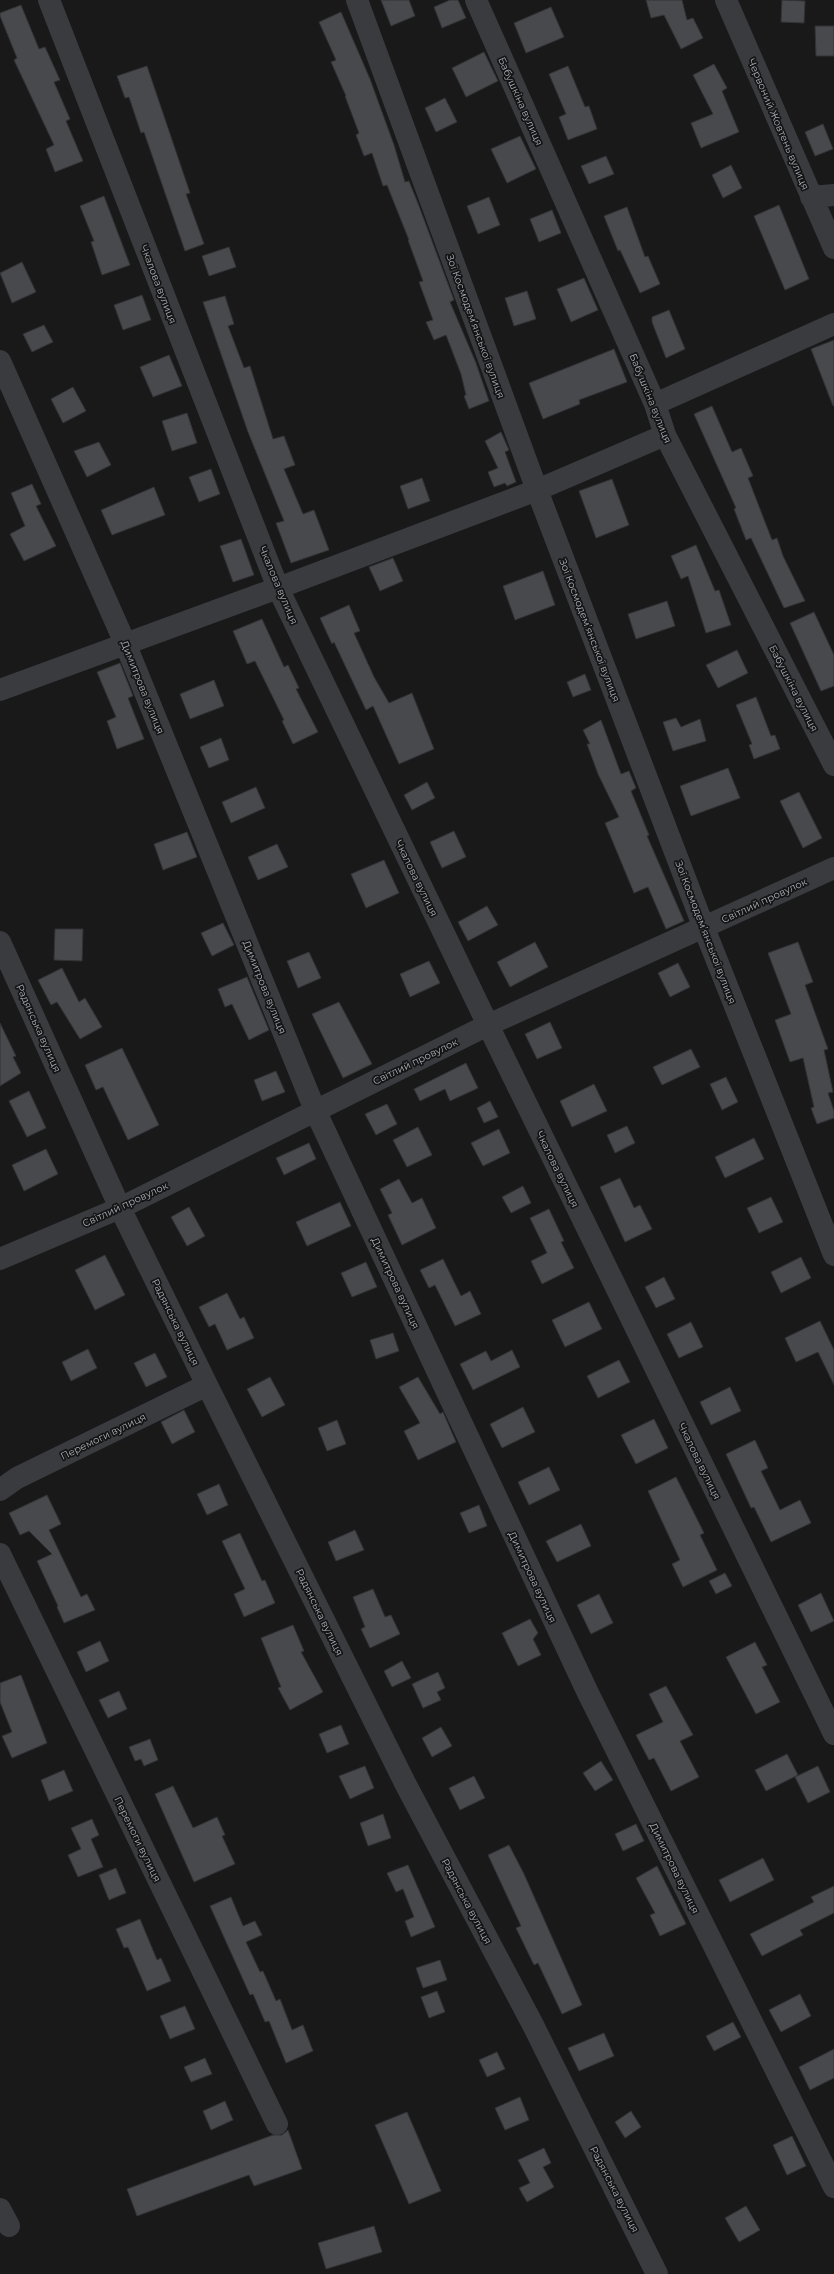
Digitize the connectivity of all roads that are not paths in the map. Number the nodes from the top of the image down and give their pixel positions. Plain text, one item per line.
1 (49, 0) edge
2 (357, 0) edge
3 (476, 0) edge
4 (726, 0) edge
5 (834, 195) edge
6 (811, 197) junction
7 (834, 248) edge
8 (834, 324) edge
9 (0, 361) edge
10 (655, 404) junction
11 (665, 435) junction
12 (536, 490) junction
13 (278, 588) junction
14 (125, 643) junction
15 (0, 690) edge
16 (834, 765) edge
17 (834, 868) edge
18 (704, 928) junction
19 (0, 942) edge
20 (488, 1025) junction
21 (315, 1110) junction
22 (120, 1208) junction
23 (834, 1255) edge
24 (0, 1260) edge
25 (207, 1385) junction
26 (0, 1490) edge
27 (0, 1554) edge
28 (834, 1734) edge
29 (277, 2124) dead end
30 (834, 2187) edge
31 (657, 2274) edge

1 - 13 street, Чкалова вулиця
2 - 12 street, Зої Космодем’янської вулиця
3 - 10 street, Бабушкіна вулиця
4 - 6 street, Червоний Жовтень вулиця
5 - 6 street
6 - 7 street, Червоний Жовтень вулиця
8 - 10 street
9 - 14 street, Димитрова вулиця
10 - 11 street, Бабушкіна вулиця
11 - 12 street
11 - 16 street, Бабушкіна вулиця
12 - 13 street
12 - 18 street, Зої Космодем’янської вулиця
13 - 14 street
13 - 20 street, Чкалова вулиця
14 - 15 street
14 - 21 street, Димитрова вулиця
17 - 18 street, Світлий провулок
18 - 20 street, Світлий провулок
18 - 23 street, Зої Космодем’янської вулиця
19 - 22 street, Радянська вулиця
20 - 21 street, Світлий провулок
20 - 28 street, Чкалова вулиця
21 - 22 street, Світлий провулок
21 - 30 street, Димитрова вулиця
22 - 24 street, Світлий провулок
22 - 25 street, Радянська вулиця
25 - 26 street, Перемоги вулиця
25 - 31 street, Радянська вулиця
27 - 29 street, Перемоги вулиця

